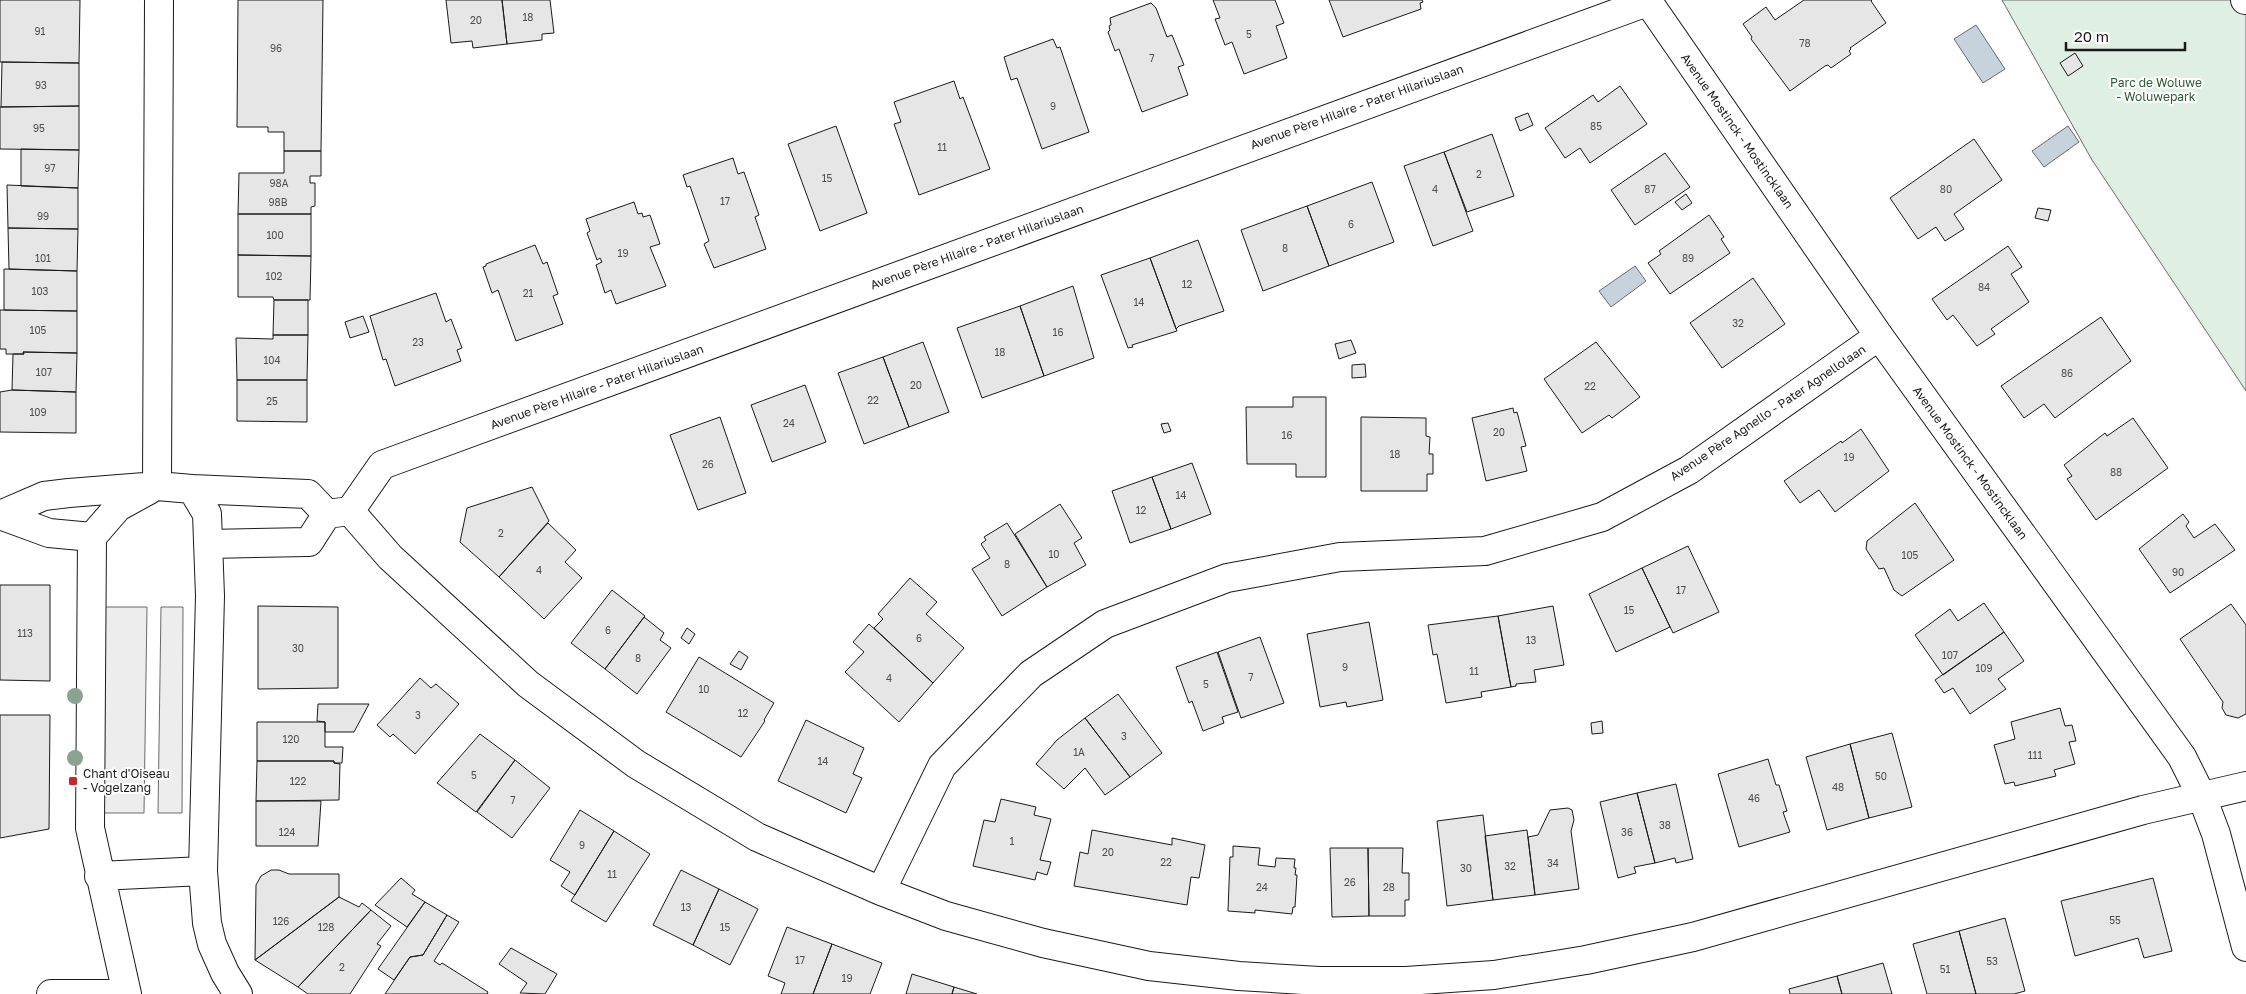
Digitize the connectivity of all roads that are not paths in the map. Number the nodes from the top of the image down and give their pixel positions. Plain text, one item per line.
1 (159, 0) edge
2 (1647, 1) edge
3 (1879, 336) junction
4 (157, 486) junction
5 (192, 489) junction
6 (338, 513) junction
7 (0, 515) edge
8 (92, 537) junction
9 (208, 544) junction
10 (2246, 786) edge
11 (2202, 798) junction
12 (203, 871) junction
13 (99, 876) junction
14 (881, 891) junction
15 (2246, 947) edge
16 (51, 994) edge
17 (110, 994) edge
18 (127, 994) edge
19 (238, 994) edge

1 - 4 street
2 - 3 street, Avenue Mostinck - Mostincklaan
2 - 6 street, Avenue Père Hilaire - Pater Hilariuslaan
3 - 11 street, Avenue Mostinck - Mostincklaan
3 - 14 street, Avenue Père Agnello - Pater Agnellolaan
4 - 5 street
4 - 7 street
4 - 8 street
5 - 6 street
5 - 9 street
6 - 9 street, Avenue Père Hilaire - Pater Hilariuslaan
6 - 14 street
7 - 8 street
8 - 13 street
9 - 12 street
10 - 11 street
11 - 14 street
11 - 15 street, Avenue Mostinck - Mostincklaan
12 - 13 street
12 - 19 street
13 - 18 street
16 - 17 street

